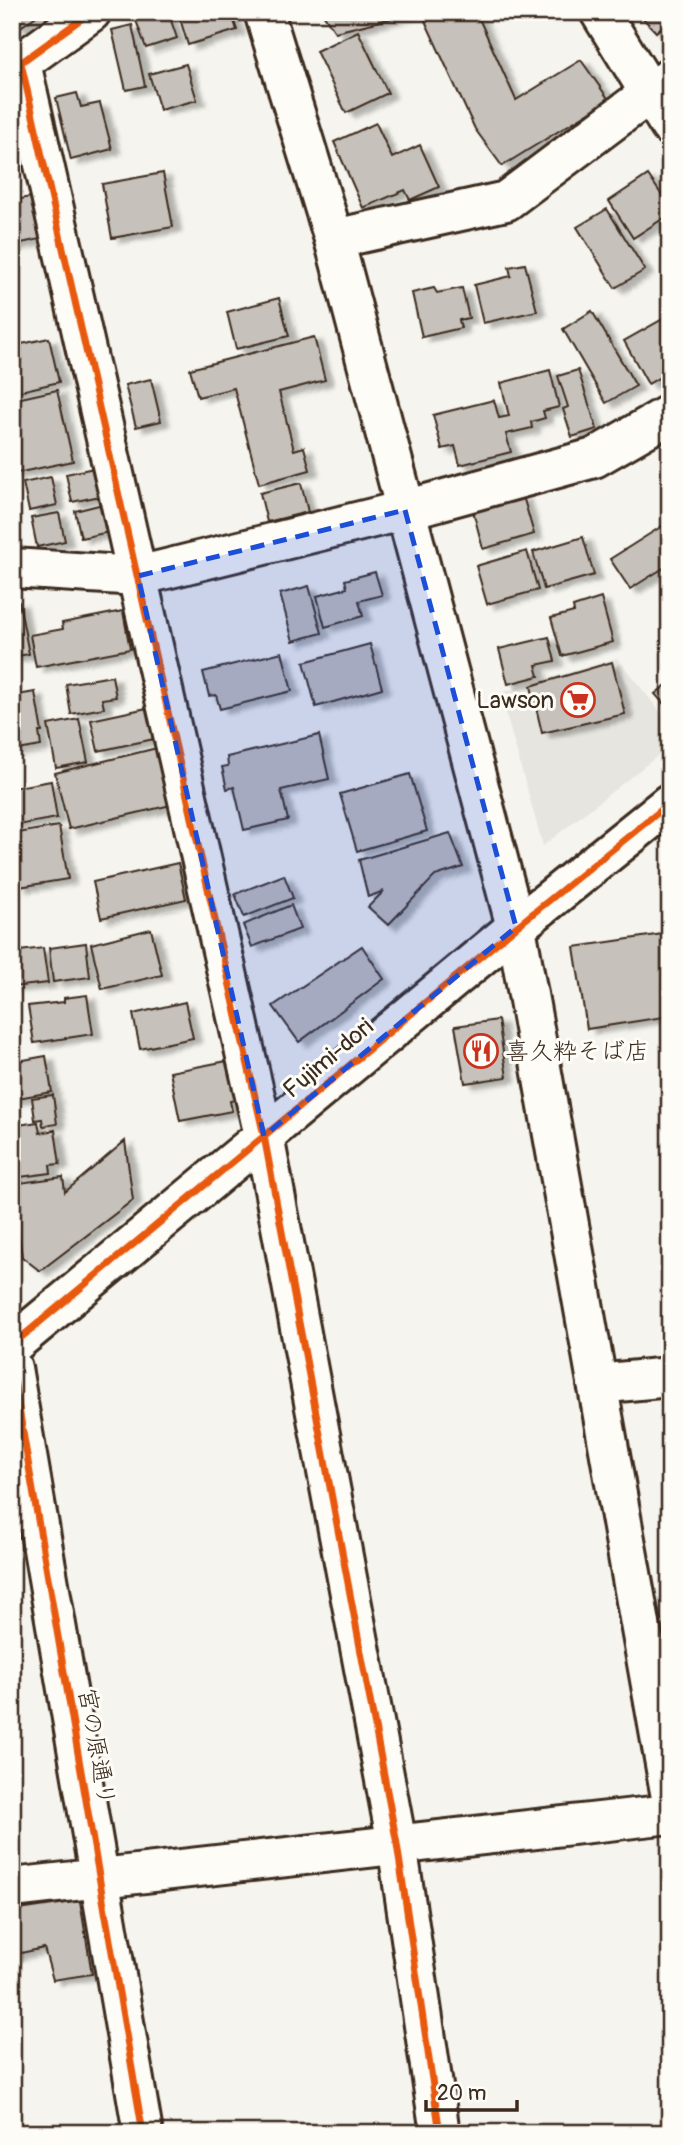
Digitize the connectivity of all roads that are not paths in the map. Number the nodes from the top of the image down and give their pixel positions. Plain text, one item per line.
1 (91, 12) edge
2 (264, 12) edge
3 (600, 12) edge
4 (17, 66) edge
5 (663, 100) edge
6 (334, 239) junction
7 (670, 414) edge
8 (405, 510) junction
9 (12, 569) edge
10 (138, 576) junction
11 (670, 803) edge
12 (516, 927) junction
13 (264, 1136) junction
14 (12, 1345) edge
15 (12, 1368) edge
16 (670, 1377) edge
17 (597, 1384) junction
18 (670, 1792) edge
19 (670, 1814) edge
20 (397, 1844) junction
21 (101, 1878) junction
22 (12, 1888) edge
23 (143, 2133) edge
24 (440, 2133) edge

1 - 4 street
2 - 6 street
3 - 5 street
4 - 10 street
5 - 6 street
6 - 8 street
7 - 8 street
8 - 10 street
8 - 12 street
9 - 10 street
10 - 13 street
11 - 12 street, Fujimi-dori
12 - 13 street, Fujimi-dori
12 - 17 street
13 - 14 street, Fujimi-dori
13 - 20 street
15 - 21 street, 宮の原通り
16 - 17 street
17 - 18 street
19 - 20 street
20 - 21 street
20 - 24 street
21 - 22 street
21 - 23 street, 宮の原通り

